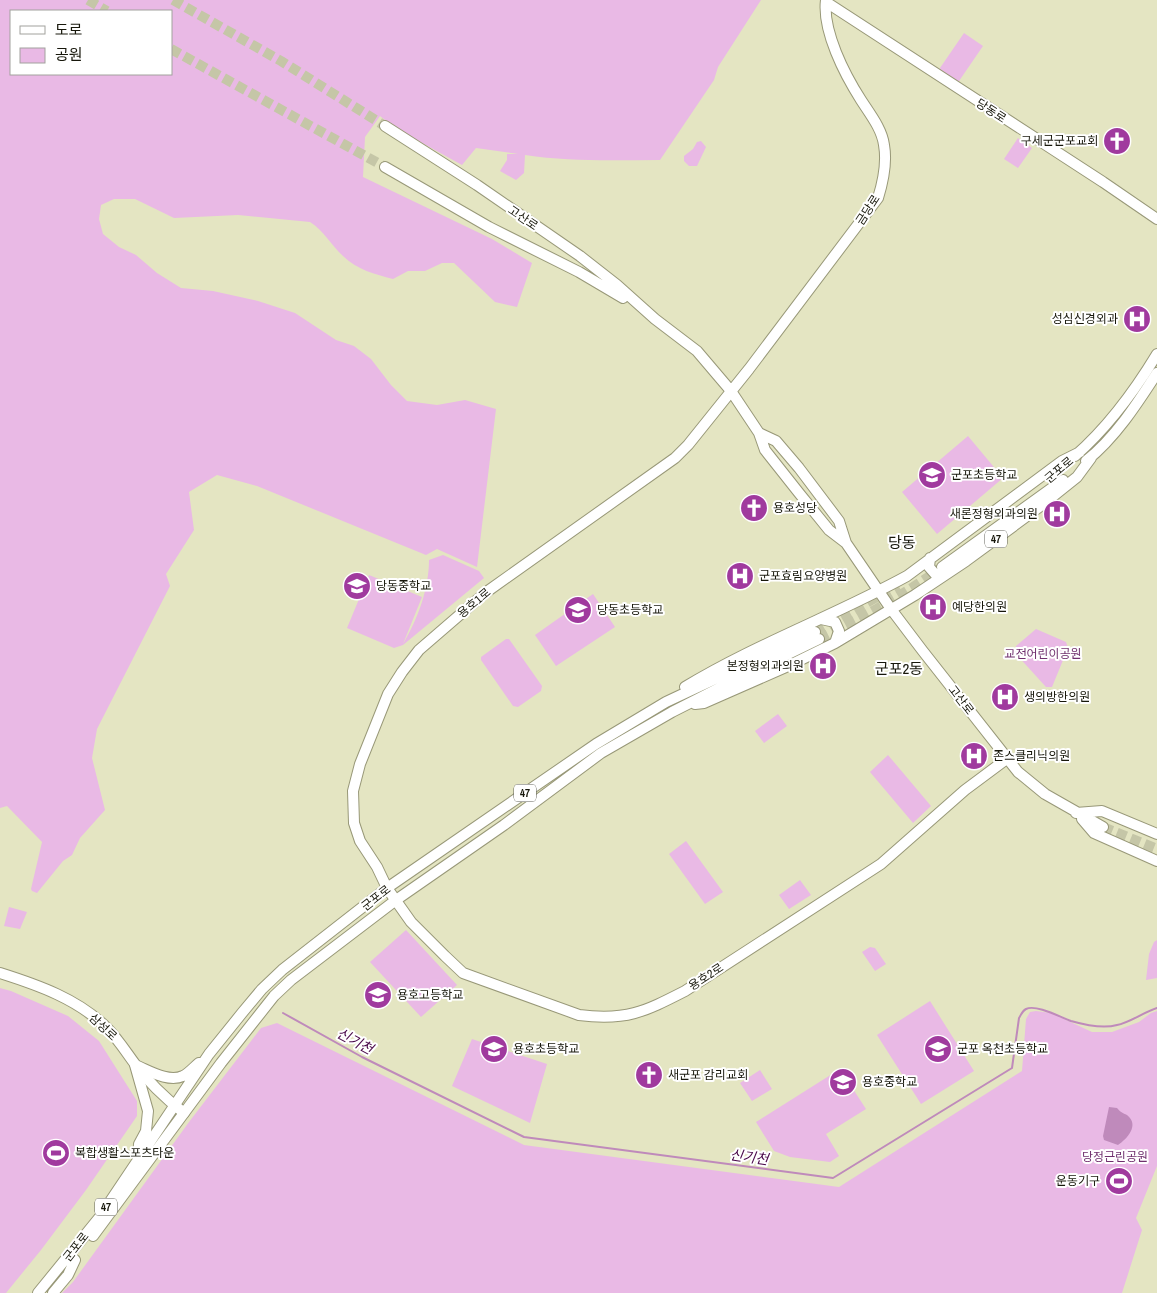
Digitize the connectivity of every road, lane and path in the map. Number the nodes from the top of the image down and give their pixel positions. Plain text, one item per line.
1 (826, 1) edge
2 (385, 126) tunnel mouth
3 (385, 167) tunnel mouth
4 (1157, 219) edge
5 (655, 319) junction
6 (1157, 354) edge
7 (1157, 373) edge
8 (731, 391) junction
9 (759, 433) junction
10 (846, 543) junction
11 (939, 565) junction
12 (879, 592) junction
13 (891, 609) junction
14 (821, 619) junction
15 (834, 643) junction
16 (666, 702) junction
17 (686, 705) junction
18 (1008, 758) junction
19 (1076, 813) junction
20 (1103, 827) tunnel mouth
21 (1157, 834) edge
22 (1157, 861) edge
23 (388, 888) junction
24 (396, 900) junction
25 (0, 972) edge
26 (209, 1054) junction
27 (135, 1065) junction
28 (174, 1105) junction
29 (184, 1112) junction
30 (138, 1161) junction
31 (131, 1170) junction
32 (116, 1207) junction
33 (46, 1291) edge
34 (31, 1293) edge

1 - 4 street, 당동로
1 - 8 street, 금당로
2 - 5 street, 고산로
3 - 5 street, 고산로
5 - 8 street, 고산로
6 - 11 street, 군포로
7 - 11 street, 군포로 / 47
8 - 9 street, 고산로
8 - 23 street, 용호1로
9 - 10 street, 고산로
9 - 10 street, 고산로
10 - 12 street, 고산로
11 - 12 street
11 - 13 street, 47
12 - 13 street, 고산로
12 - 14 street
13 - 15 street, 47
13 - 18 street, 고산로
14 - 15 street
14 - 16 street
15 - 17 street, 47
16 - 17 street, 군포로 / 47
16 - 23 street, 군포로 / 47
17 - 24 street, 군포로 / 47
18 - 19 street, 고산로
18 - 24 street, 용호2로
19 - 20 street, 고산로
19 - 21 street
19 - 22 street
23 - 24 street, 용호2로
23 - 26 street, 군포로 / 47
24 - 29 street, 군포로 / 47
25 - 27 street, 삼성로
26 - 27 street
26 - 28 street, 군포로 / 47
27 - 28 street, 삼성로
27 - 30 street
28 - 29 street, 삼성로
28 - 30 street, 군포로 / 47
29 - 32 street, 군포로 / 47
30 - 31 street, 군포로 / 47
31 - 32 street
31 - 33 street, 군포로 / 47
32 - 33 street, 군포로 / 47
33 - 34 street, 군포로 / 47

